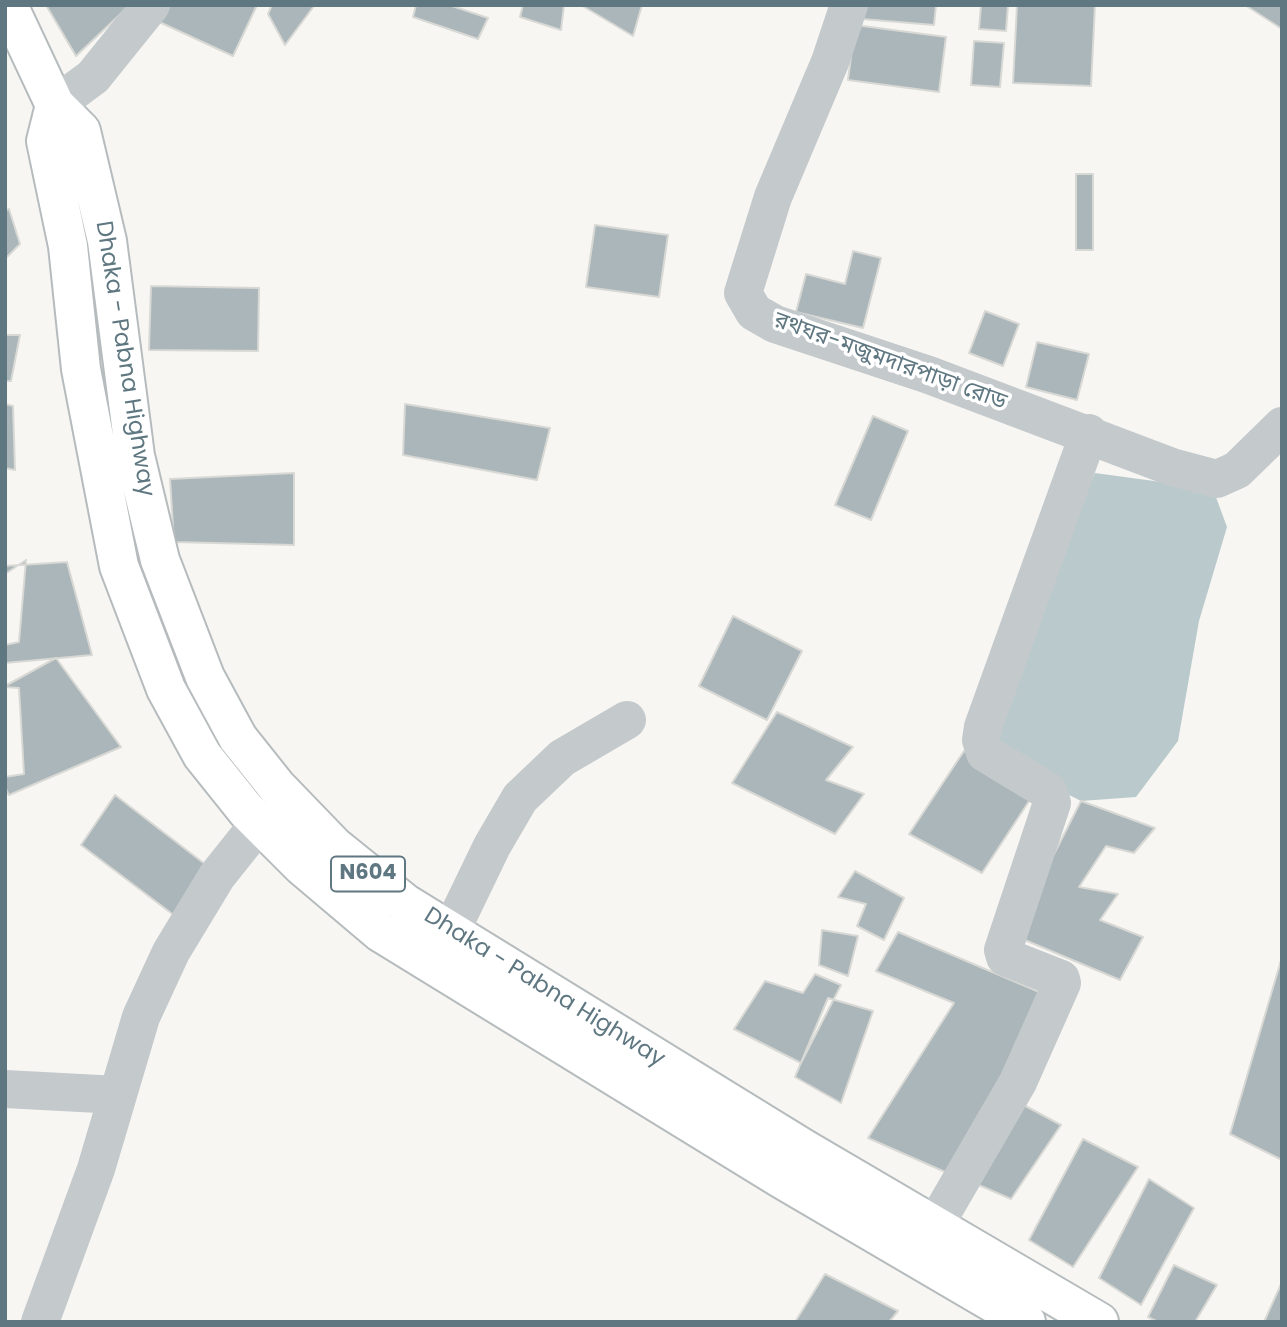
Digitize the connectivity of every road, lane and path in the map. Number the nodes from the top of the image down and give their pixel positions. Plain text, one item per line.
1 (8, 5) edge
2 (151, 5) edge
3 (849, 5) edge
4 (55, 105) junction
5 (1282, 426) edge
6 (1089, 433) junction
7 (627, 720) dead end
8 (283, 793) junction
9 (258, 822) junction
10 (451, 931) junction
11 (5, 1089) edge
12 (118, 1095) junction
13 (935, 1225) junction
14 (40, 1322) edge
15 (1026, 1322) edge
16 (1099, 1322) edge

1 - 4 highway, Dhaka - Pabna Highway / N604
2 - 4 street
3 - 6 street, রথঘর-মজুমদারপাড়া রোড
4 - 8 highway, Dhaka - Pabna Highway / N604
4 - 9 highway, Dhaka - Pabna Highway / N604
5 - 6 street, রথঘর-মজুমদারপাড়া রোড
6 - 13 street
7 - 10 street
8 - 9 street
8 - 10 highway, Dhaka - Pabna Highway / N604
9 - 12 street
9 - 15 highway, Dhaka - Pabna Highway / N604
10 - 13 highway, Dhaka - Pabna Highway / N604
11 - 12 street
12 - 14 street
13 - 16 highway, Dhaka - Pabna Highway / N604

